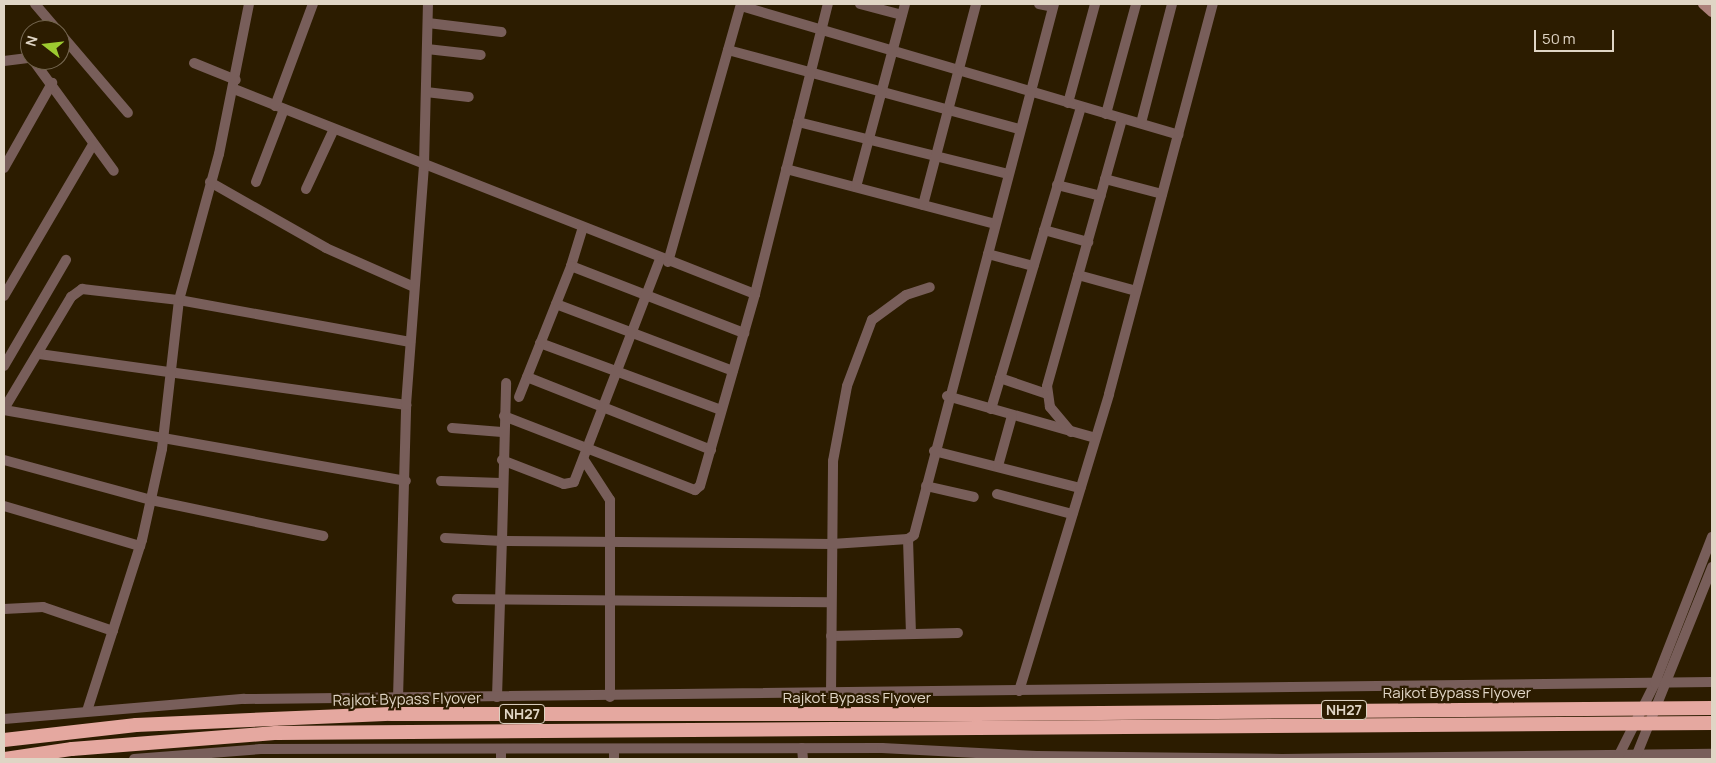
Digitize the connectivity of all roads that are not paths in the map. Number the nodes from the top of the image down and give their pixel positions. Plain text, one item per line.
1 (35, 4) edge
2 (248, 4) edge
3 (313, 4) edge
4 (428, 4) edge
5 (828, 4) edge
6 (860, 4) edge
7 (905, 4) edge
8 (976, 4) edge
9 (1039, 4) edge
10 (1095, 4) edge
11 (1136, 4) edge
12 (1172, 4) edge
13 (1210, 4) edge
14 (1703, 4) edge
15 (741, 5) edge
16 (1053, 5) edge
17 (1712, 12) edge
18 (902, 15) junction
19 (428, 23) junction
20 (821, 30) junction
21 (501, 32) dead end
22 (427, 49) junction
23 (728, 50) junction
24 (892, 52) junction
25 (481, 55) dead end
26 (20, 60) edge
27 (4, 61) edge
28 (194, 63) dead end
29 (958, 69) junction
30 (41, 70) edge
31 (810, 74) junction
32 (52, 83) junction
33 (235, 84) junction
34 (1030, 90) junction
35 (426, 92) junction
36 (882, 96) junction
37 (468, 97) dead end
38 (1068, 103) junction
39 (279, 108) junction
40 (1081, 108) junction
41 (128, 113) dead end
42 (947, 113) junction
43 (1106, 114) junction
44 (1122, 119) junction
45 (798, 122) junction
46 (1141, 123) junction
47 (334, 129) junction
48 (1018, 129) junction
49 (1178, 136) junction
50 (869, 140) junction
51 (93, 144) junction
52 (936, 156) junction
53 (424, 166) junction
54 (4, 168) edge
55 (786, 169) junction
56 (114, 171) dead end
57 (1008, 174) junction
58 (1105, 179) junction
59 (210, 182) junction
60 (256, 182) dead end
61 (1057, 185) junction
62 (856, 187) junction
63 (306, 190) dead end
64 (1162, 194) junction
65 (1101, 196) junction
66 (923, 205) junction
67 (995, 224) junction
68 (583, 227) junction
69 (1044, 230) junction
70 (1088, 242) junction
71 (988, 254) junction
72 (66, 260) dead end
73 (664, 260) junction
74 (571, 266) junction
75 (1032, 266) junction
76 (1078, 275) junction
77 (414, 287) junction
78 (930, 287) dead end
79 (1136, 291) junction
80 (647, 294) junction
81 (755, 294) junction
82 (4, 296) edge
83 (179, 300) junction
84 (556, 304) junction
85 (632, 333) junction
86 (744, 333) junction
87 (410, 342) junction
88 (540, 343) junction
89 (39, 354) junction
90 (4, 366) edge
91 (733, 371) junction
92 (617, 372) junction
93 (171, 373) junction
94 (527, 377) junction
95 (1000, 378) junction
96 (506, 383) dead end
97 (1047, 394) junction
98 (947, 396) junction
99 (519, 397) dead end
100 (406, 405) junction
101 (603, 407) junction
102 (4, 409) edge
103 (721, 410) junction
104 (991, 410) junction
105 (504, 416) junction
106 (1012, 416) junction
107 (452, 428) dead end
108 (502, 432) junction
109 (1071, 432) junction
110 (1095, 438) junction
111 (163, 440) junction
112 (589, 448) junction
113 (711, 450) junction
114 (934, 451) junction
115 (4, 460) edge
116 (502, 460) junction
117 (584, 460) junction
118 (998, 466) junction
119 (406, 480) junction
120 (441, 481) dead end
121 (501, 483) junction
122 (926, 486) junction
123 (1080, 488) junction
124 (998, 494) dead end
125 (974, 497) dead end
126 (151, 500) junction
127 (4, 506) edge
128 (1072, 514) junction
129 (323, 536) dead end
130 (1712, 537) edge
131 (445, 538) dead end
132 (908, 540) junction
133 (502, 541) junction
134 (611, 544) junction
135 (832, 544) junction
136 (140, 546) junction
137 (1712, 567) edge
138 (457, 599) dead end
139 (500, 601) junction
140 (611, 601) junction
141 (830, 602) junction
142 (4, 609) edge
143 (113, 631) junction
144 (958, 633) dead end
145 (911, 634) junction
146 (831, 636) junction
147 (1655, 682) junction
148 (1712, 682) edge
149 (1668, 683) junction
150 (1019, 691) junction
151 (831, 695) junction
152 (498, 697) junction
153 (610, 697) junction
154 (398, 698) junction
155 (1712, 708) edge
156 (87, 711) junction
157 (4, 719) edge
158 (1712, 724) edge
159 (4, 740) edge
160 (802, 748) junction
161 (501, 754) edge
162 (614, 754) edge
163 (1712, 754) edge
164 (54, 755) edge
165 (38, 757) edge
166 (1512, 757) edge
167 (1618, 757) edge
168 (1636, 757) edge
169 (1676, 757) edge
170 (163, 758) edge
171 (1386, 758) edge
172 (4, 759) edge
173 (134, 759) edge
174 (802, 759) edge

1 - 41 street
2 - 33 street
3 - 39 street
4 - 19 street
5 - 20 street
6 - 18 street
7 - 18 street
8 - 29 street
9 - 16 street
10 - 38 street
11 - 43 street
12 - 46 street
13 - 49 street
14 - 17 main road
15 - 20 street
15 - 23 street
16 - 34 street
18 - 24 street
19 - 21 street
19 - 22 street
20 - 24 street
20 - 31 street
22 - 25 street
22 - 35 street
23 - 31 street
23 - 73 street
24 - 29 street
24 - 36 street
26 - 27 street
28 - 33 street
29 - 34 street
29 - 42 street
30 - 32 street
31 - 36 street
31 - 45 street
32 - 51 street
32 - 54 street
33 - 39 street
33 - 59 street
34 - 38 street
34 - 48 street
35 - 37 street
35 - 53 street
36 - 42 street
36 - 50 street
38 - 40 street
39 - 47 street
39 - 60 street
40 - 43 street
40 - 61 street
42 - 48 street
42 - 52 street
43 - 44 street
44 - 46 street
44 - 58 street
45 - 50 street
45 - 55 street
46 - 49 street
47 - 53 street
47 - 63 street
48 - 57 street
49 - 64 street
50 - 52 street
50 - 62 street
51 - 56 street
51 - 82 street
52 - 57 street
52 - 66 street
53 - 68 street
53 - 77 street
55 - 62 street
55 - 81 street
57 - 67 street
58 - 64 street
58 - 65 street
59 - 77 street
59 - 83 street
61 - 65 street
61 - 69 street
62 - 66 street
64 - 79 street
65 - 70 street
66 - 67 street
67 - 71 street
68 - 73 street
68 - 74 street
69 - 70 street
69 - 75 street
70 - 76 street
71 - 75 street
71 - 98 street
72 - 90 street
73 - 80 street
73 - 81 street
74 - 80 street
74 - 84 street
75 - 95 street
76 - 79 street
76 - 97 street
77 - 87 street
78 - 135 street
79 - 110 street
80 - 85 street
80 - 86 street
81 - 86 street
83 - 87 street
83 - 89 street
83 - 93 street
84 - 85 street
84 - 88 street
85 - 91 street
85 - 92 street
86 - 91 street
87 - 100 street
88 - 92 street
88 - 94 street
89 - 93 street
89 - 102 street
91 - 103 street
92 - 101 street
92 - 103 street
93 - 100 street
93 - 111 street
94 - 99 street
94 - 101 street
95 - 97 street
95 - 104 street
96 - 105 street
97 - 109 street
98 - 104 street
98 - 114 street
100 - 119 street
101 - 112 street
101 - 113 street
102 - 111 street
103 - 113 street
104 - 106 street
105 - 108 street
105 - 112 street
106 - 109 street
106 - 118 street
107 - 108 street
108 - 116 street
109 - 110 street
110 - 123 street
111 - 119 street
111 - 126 street
112 - 113 street
112 - 117 street
114 - 118 street
114 - 122 street
115 - 126 street
116 - 117 street
116 - 121 street
117 - 134 street
118 - 123 street
119 - 154 street
120 - 121 street
121 - 133 street
122 - 125 street
122 - 132 street
123 - 128 street
124 - 128 street
126 - 129 street
126 - 136 street
127 - 136 street
128 - 150 street
130 - 147 street
131 - 133 street
132 - 135 street
132 - 145 street
133 - 134 street
133 - 139 street
134 - 135 street
134 - 140 street
135 - 141 street
136 - 143 street
137 - 149 street
138 - 139 street
139 - 140 street
139 - 152 street
140 - 141 street
140 - 153 street
141 - 146 street
142 - 143 street
143 - 156 street
144 - 145 street
145 - 146 street
146 - 151 street
147 - 149 street
147 - 150 street
147 - 167 street
148 - 149 street
149 - 168 street
150 - 151 street
151 - 153 street
152 - 153 street
152 - 154 street
154 - 156 street
155 - 159 highway, Rajkot Bypass Flyover / NH27, bridge
156 - 157 street
158 - 164 highway, Rajkot Bypass Flyover / NH27, bridge
160 - 162 street
160 - 171 street
160 - 174 street
161 - 162 street
161 - 170 street
163 - 169 street
164 - 165 highway, NH27
165 - 172 highway, NH27
166 - 167 street
166 - 171 street
167 - 168 street
168 - 169 street
170 - 173 street

